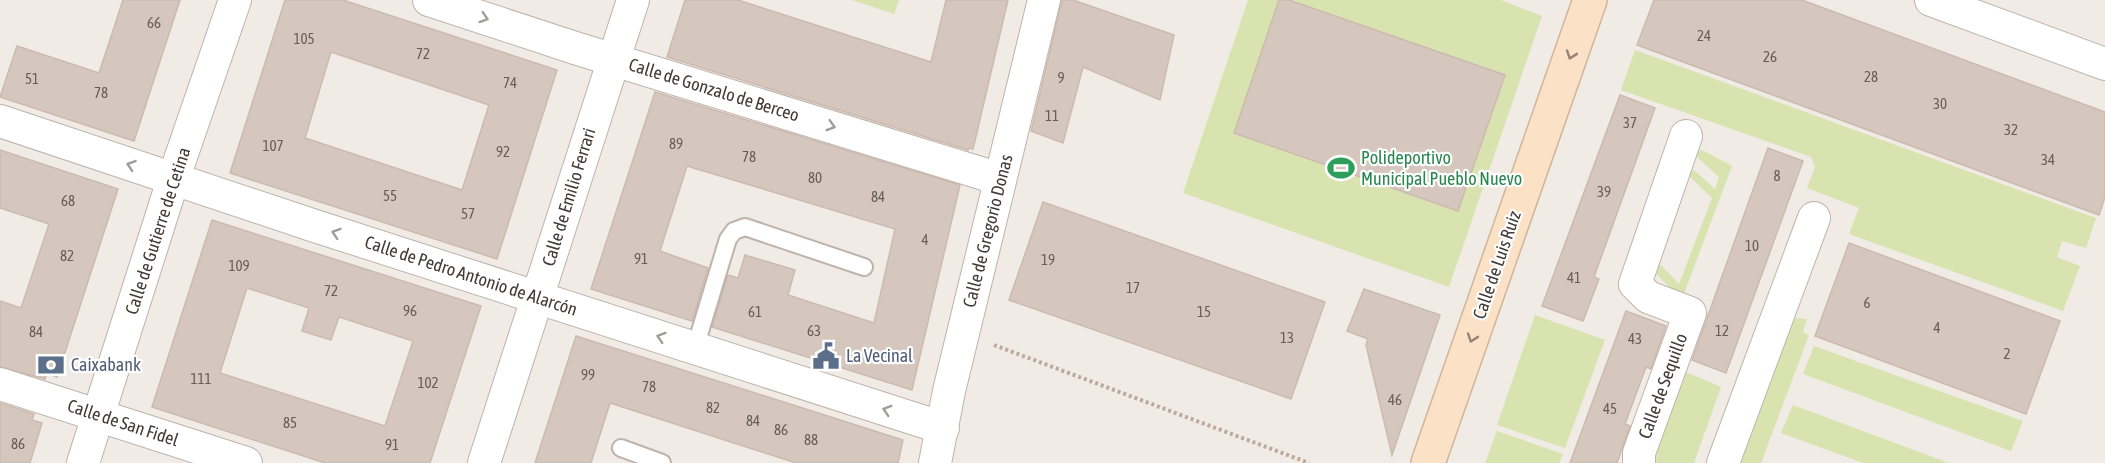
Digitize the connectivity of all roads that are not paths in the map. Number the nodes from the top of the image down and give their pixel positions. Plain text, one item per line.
1 (235, 0) edge
2 (429, 0) edge
3 (633, 0) edge
4 (1044, 0) edge
5 (1590, 0) edge
6 (1931, 0) edge
7 (613, 59) junction
8 (2105, 64) edge
9 (0, 121) edge
10 (1686, 136) dead end
11 (1000, 179) junction
12 (173, 180) junction
13 (1814, 218) dead end
14 (864, 267) dead end
15 (538, 298) junction
16 (695, 348) junction
17 (0, 384) edge
18 (99, 414) junction
19 (943, 429) junction
20 (621, 448) dead end
21 (83, 463) edge
22 (246, 463) edge
23 (484, 463) edge
24 (662, 463) edge
25 (935, 463) edge
26 (1428, 463) edge
27 (1639, 463) edge
28 (1723, 463) edge

1 - 12 street, Calle de Gutierre de Cetina
2 -> 7 street, Calle de Gonzalo de Berceo
3 - 7 street, Calle de Emilio Ferrari
4 - 11 street, Calle de Gregorio Donas
5 -> 26 street, Calle de Luis Ruiz
6 - 8 street
7 -> 11 street, Calle de Gonzalo de Berceo
7 - 15 street, Calle de Emilio Ferrari
12 -> 9 street, Calle de Pedro Antonio de Alarcón
10 - 27 street, Calle de Sequillo
11 - 19 street, Calle de Gregorio Donas
15 -> 12 street, Calle de Pedro Antonio de Alarcón
12 - 18 street, Calle de Gutierre de Cetina
13 - 28 street
14 - 16 lane
16 -> 15 street, Calle de Pedro Antonio de Alarcón
15 - 23 street, Calle de Emilio Ferrari
19 -> 16 street, Calle de Pedro Antonio de Alarcón
17 - 18 street, Calle de San Fidel
18 - 21 street, Calle de Gutierre de Cetina
18 - 22 street, Calle de San Fidel
19 - 25 street, Calle de Gregorio Donas
20 - 24 lane

